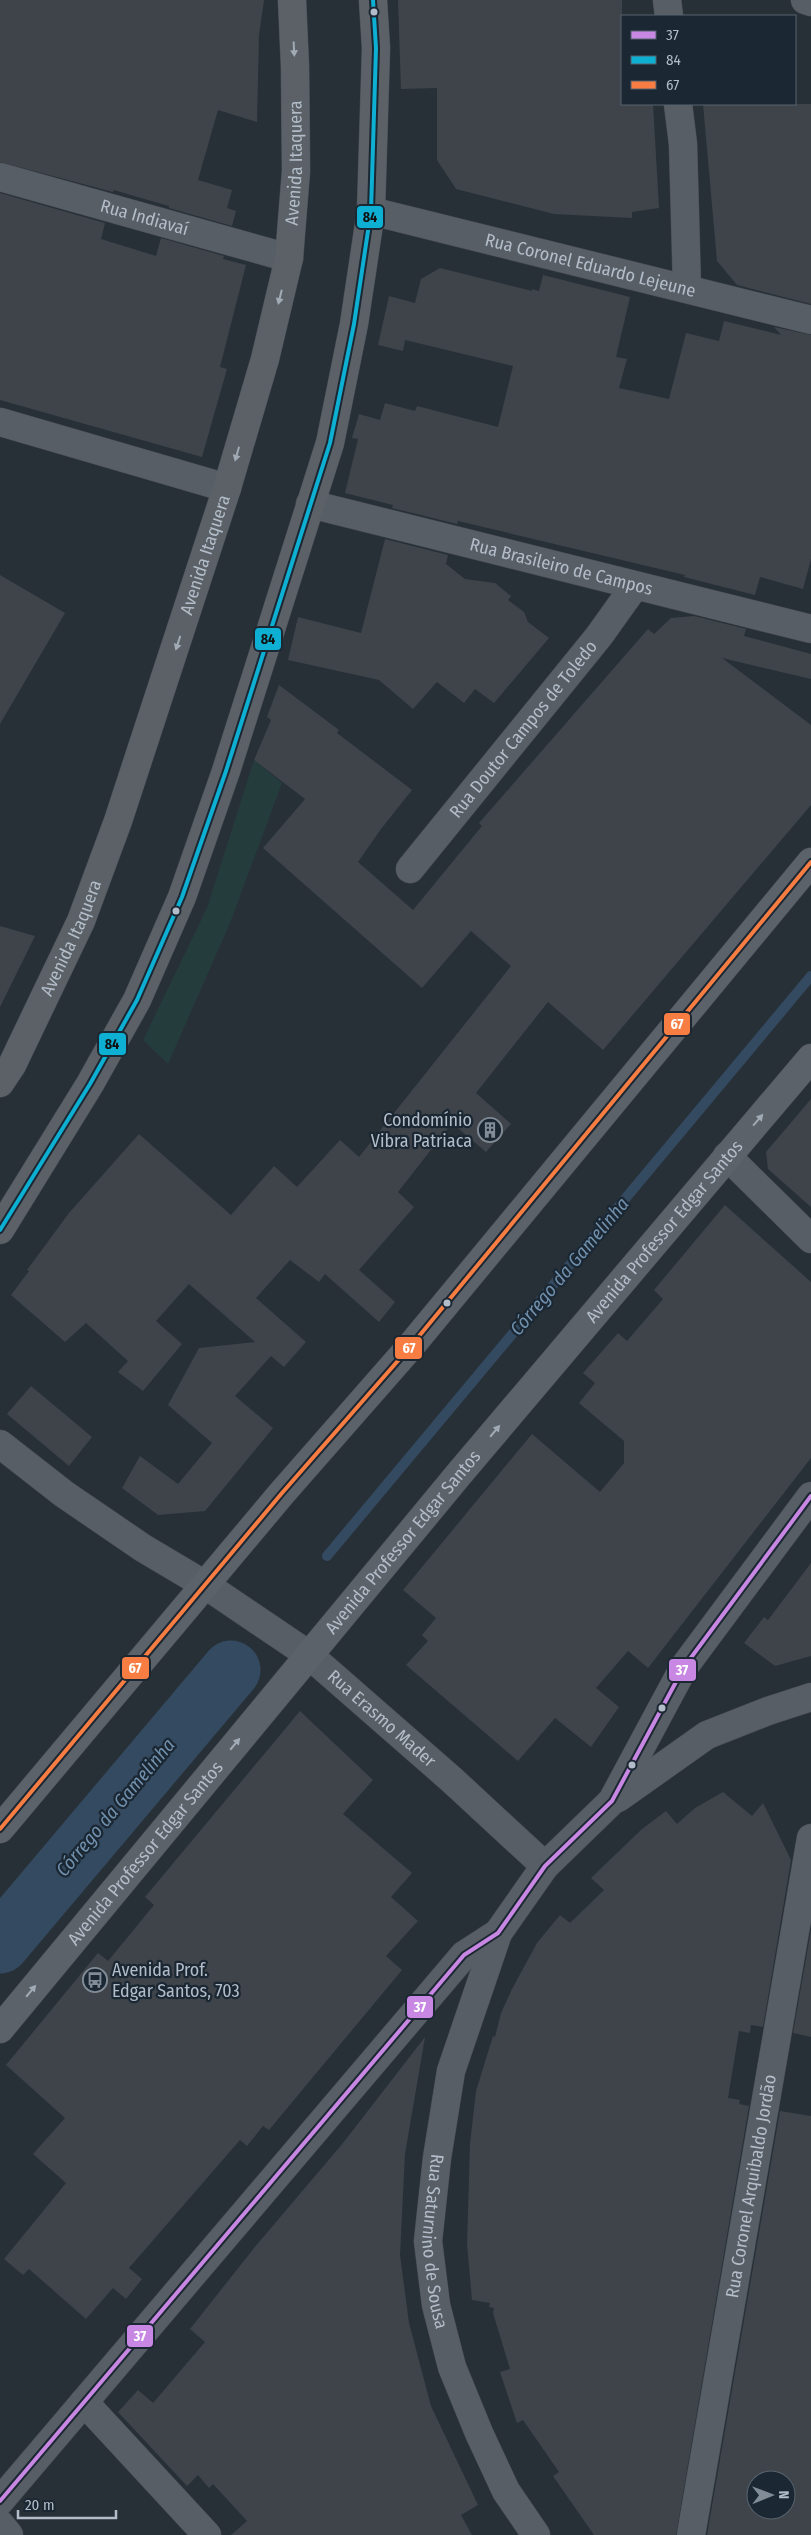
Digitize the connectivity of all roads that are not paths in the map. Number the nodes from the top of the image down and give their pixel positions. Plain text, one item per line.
1 (292, 0) edge
2 (373, 0) edge
3 (667, 0) edge
4 (805, 0) edge
5 (811, 2) edge
6 (669, 15) edge
7 (678, 105) edge
8 (0, 177) edge
9 (371, 211) junction
10 (290, 258) junction
11 (687, 288) junction
12 (811, 320) edge
13 (0, 422) edge
14 (227, 488) junction
15 (310, 504) junction
16 (634, 586) junction
17 (811, 629) edge
18 (811, 862) edge
19 (410, 869) dead end
20 (811, 1058) edge
21 (4, 1070) edge
22 (727, 1156) junction
23 (0, 1230) edge
24 (811, 1239) edge
25 (0, 1444) edge
26 (811, 1496) edge
27 (207, 1586) junction
28 (309, 1655) junction
29 (811, 1697) edge
30 (612, 1801) junction
31 (0, 1830) edge
32 (811, 1838) edge
33 (545, 1866) junction
34 (498, 1933) junction
35 (0, 2029) edge
36 (84, 2402) junction
37 (0, 2501) edge
38 (0, 2524) edge
39 (9, 2535) edge
40 (207, 2535) edge
41 (536, 2535) edge
42 (691, 2535) edge

1 -> 10 main road, Avenida Itaquera
2 - 9 main road
3 - 6 street
4 - 5 street
7 - 11 street
8 - 10 street, Rua Indiavaí
9 - 11 street, Rua Coronel Eduardo Lejeune
9 - 15 main road
10 -> 14 main road, Avenida Itaquera
11 - 12 street, Rua Coronel Eduardo Lejeune
13 - 14 street
14 -> 21 main road, Avenida Itaquera
15 - 16 street, Rua Brasileiro de Campos
15 - 23 main road
16 - 17 street, Rua Brasileiro de Campos
16 - 19 street, Rua Doutor Campos de Toledo
18 - 27 main road
22 -> 20 main road, Avenida Professor Edgar Santos
22 - 24 street
28 -> 22 main road, Avenida Professor Edgar Santos
25 - 27 street, Rua Erasmo Mader
26 - 30 street
27 - 28 street, Rua Erasmo Mader
27 - 31 main road
28 - 33 street, Rua Erasmo Mader
35 -> 28 main road, Avenida Professor Edgar Santos
29 - 30 street
30 - 33 street
32 - 42 street, Rua Coronel Arquibaldo Jordão
33 - 34 street
34 - 36 street
34 - 41 street, Rua Saturnino de Sousa
36 - 37 street
36 - 40 street
38 - 39 street

